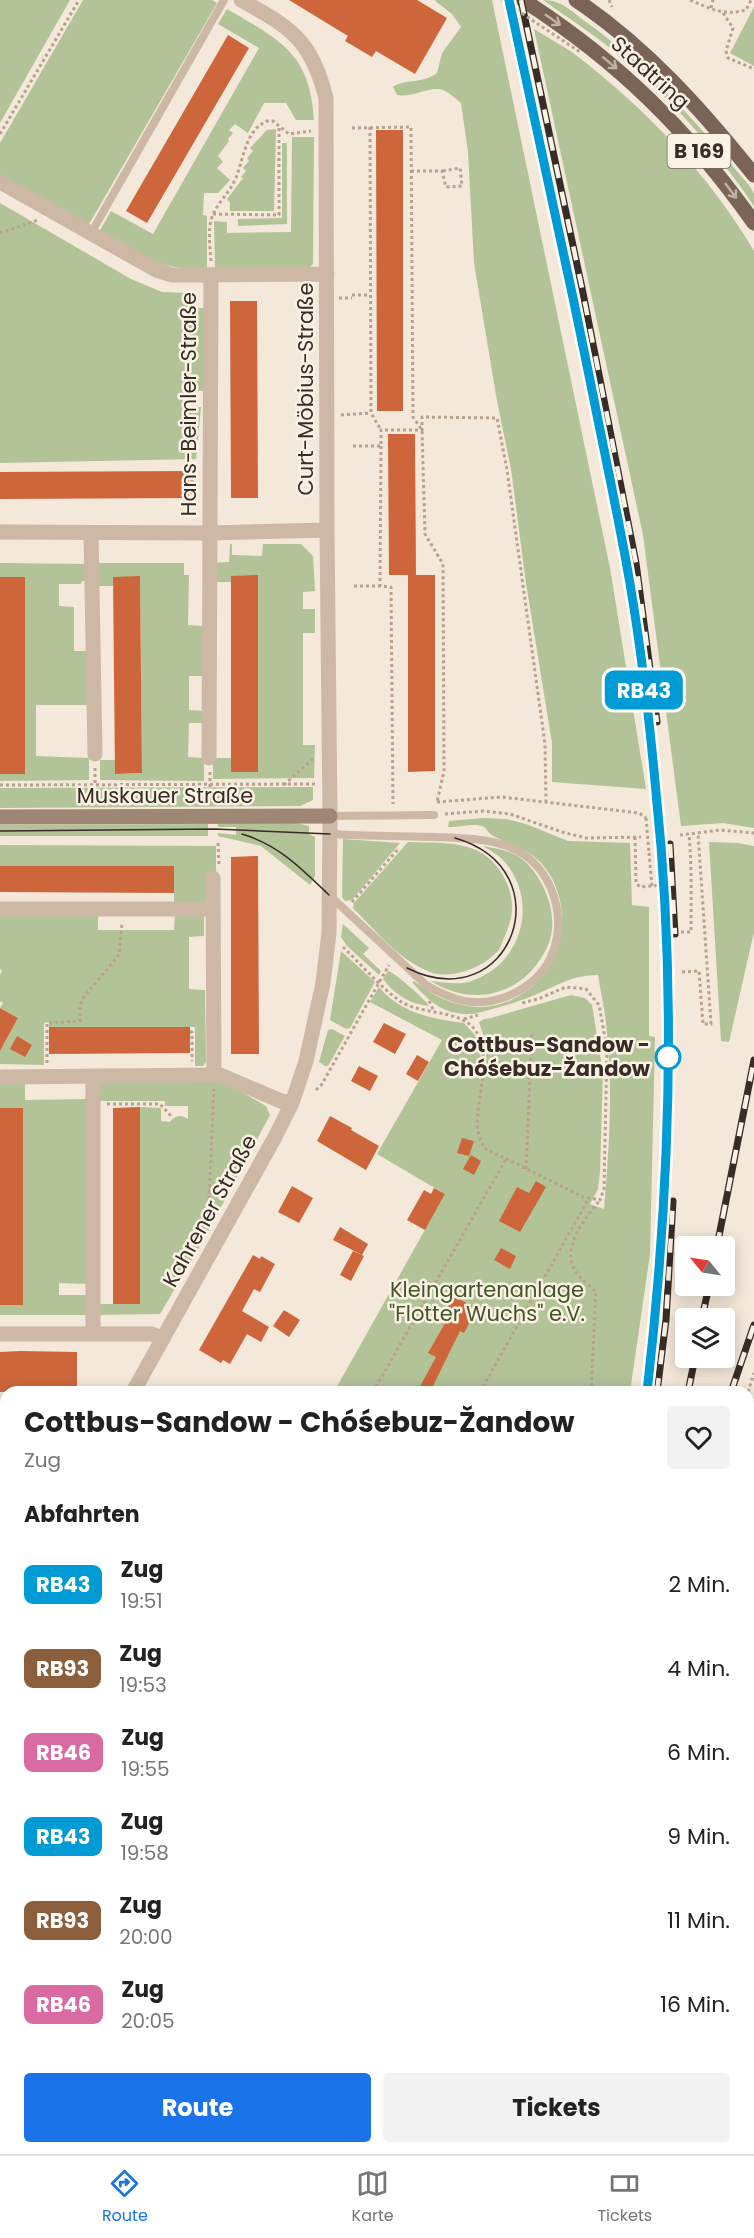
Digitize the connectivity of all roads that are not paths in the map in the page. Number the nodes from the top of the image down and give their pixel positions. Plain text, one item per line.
1 (224, 0) edge
2 (241, 0) edge
3 (523, 0) edge
4 (582, 4) edge
5 (754, 175) edge
6 (0, 182) edge
7 (754, 223) edge
8 (90, 235) junction
9 (327, 274) junction
10 (211, 275) junction
11 (327, 530) junction
12 (0, 532) edge
13 (91, 532) junction
14 (210, 533) junction
15 (95, 754) dead end
16 (209, 758) dead end
17 (434, 815) road end
18 (330, 816) junction
19 (0, 817) edge
20 (330, 834) junction
21 (216, 872) road end
22 (329, 895) junction
23 (0, 909) edge
24 (213, 909) junction
25 (214, 1075) junction
26 (93, 1076) junction
27 (0, 1077) edge
28 (292, 1103) junction
29 (0, 1334) edge
30 (93, 1334) junction
31 (163, 1339) junction
32 (136, 1386) edge

1 - 8 lane
2 - 9 street, Curt-Möbius-Straße
3 -> 7 main road, Stadtring / B 169
4 - 5 main road, Stadtring / B 169
6 - 8 street
8 - 10 street
9 - 10 street
9 - 11 street, Curt-Möbius-Straße
10 - 14 street, Hans-Beimler-Straße
11 - 14 street, Hans-Beimler-Straße
11 - 18 street, Curt-Möbius-Straße
12 - 13 street, Hans-Beimler-Straße
13 - 14 street, Hans-Beimler-Straße
13 - 15 street, Muskauer Straße
14 - 16 street, Muskauer Straße
17 - 18 lane
18 - 19 street, Muskauer Straße
18 - 20 street, Kahrener Straße
20 - 22 street, Kahrener Straße
20 - 22 lane
21 - 24 street
22 - 28 street, Kahrener Straße
23 - 24 street
24 - 25 street
25 - 26 street
25 - 28 street
26 - 27 street
26 - 30 street
28 - 31 street, Kahrener Straße
29 - 30 street
30 - 31 street
31 - 32 street, Kahrener Straße

